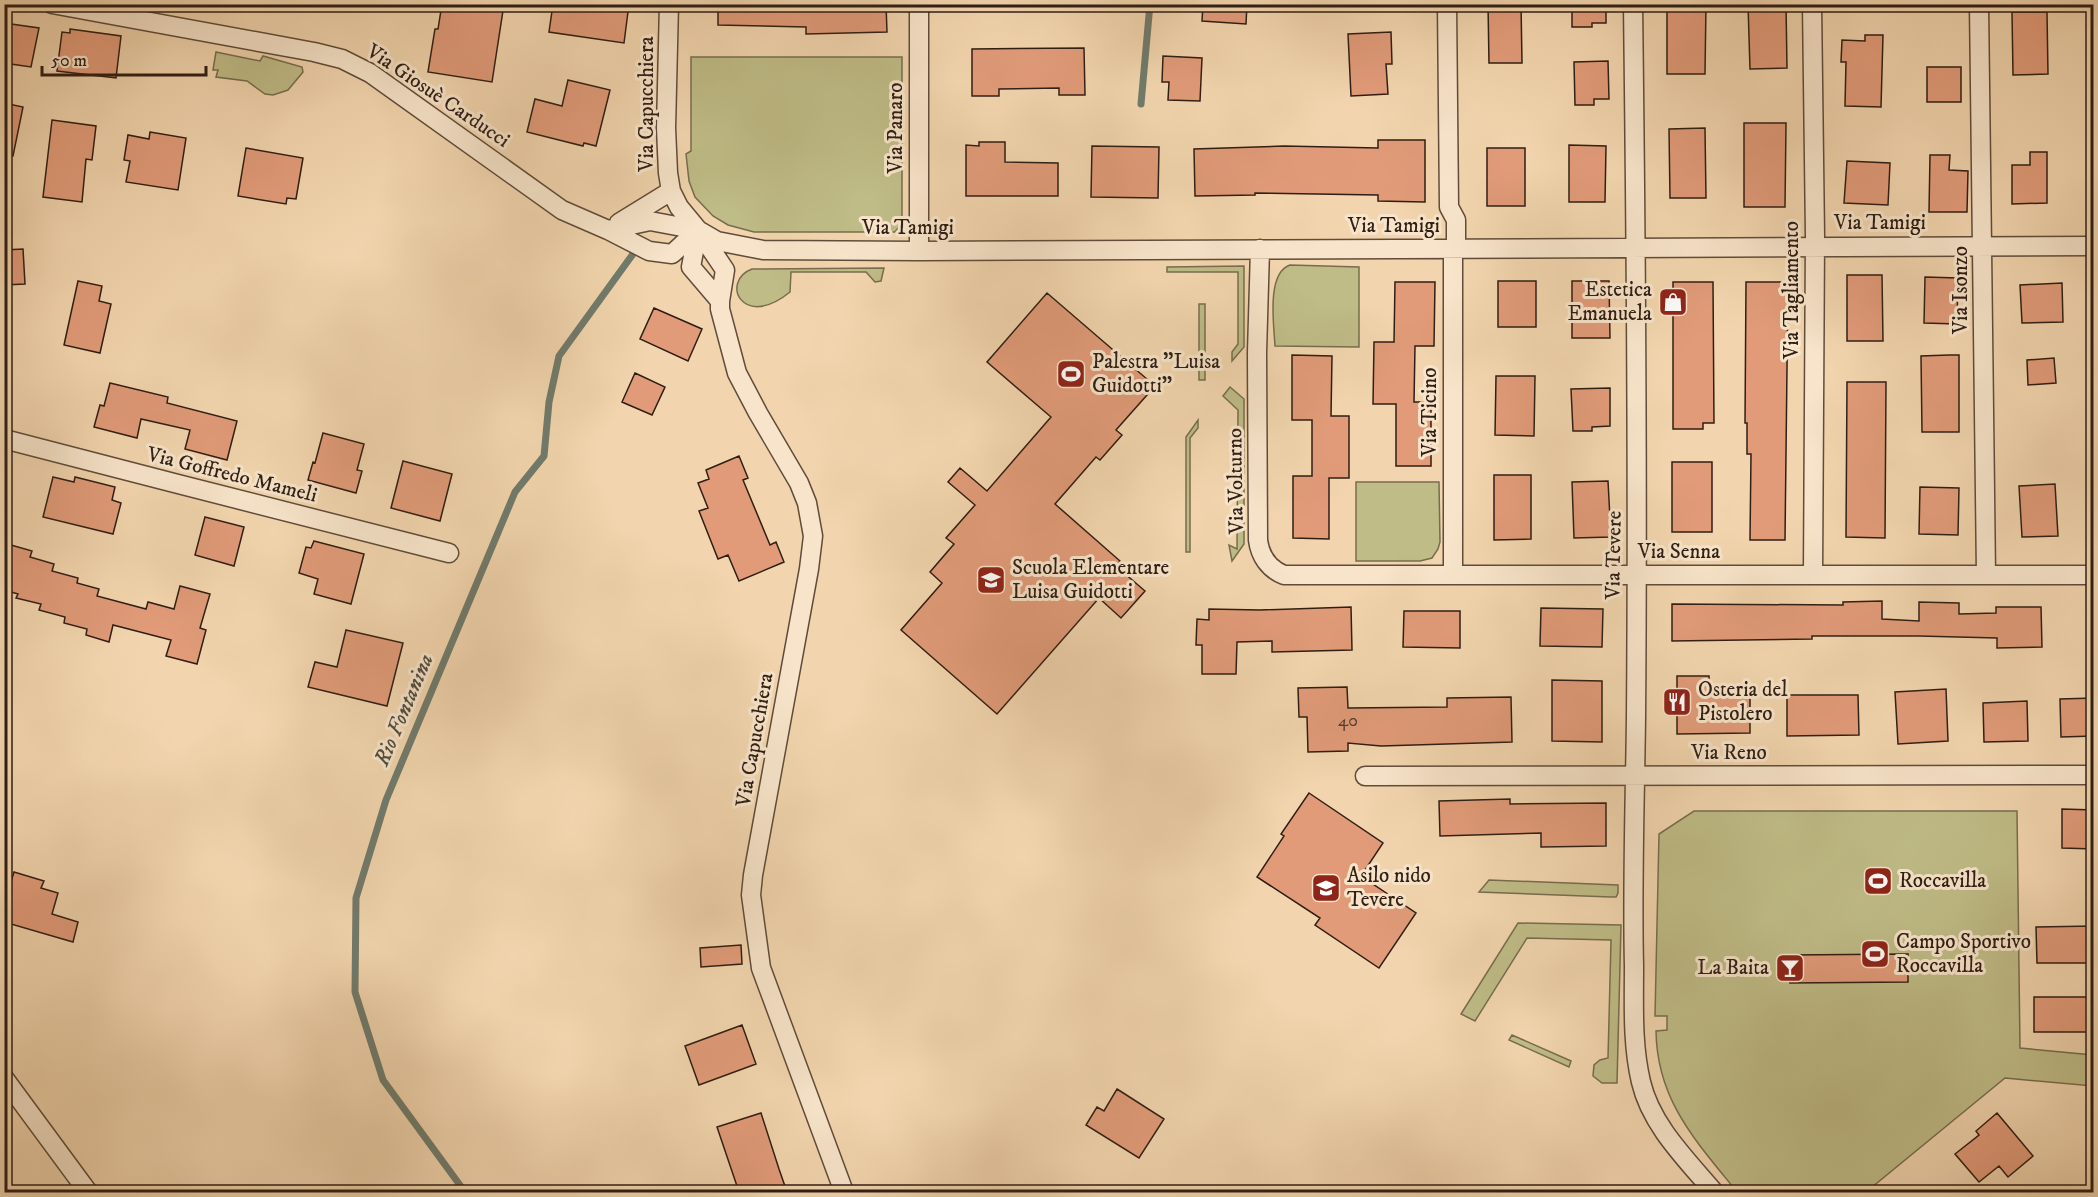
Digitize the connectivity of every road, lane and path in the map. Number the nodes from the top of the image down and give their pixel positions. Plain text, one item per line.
1 (52, 4) edge
2 (669, 4) edge
3 (919, 4) edge
4 (1447, 4) edge
5 (1633, 4) edge
6 (1812, 4) edge
7 (1979, 4) edge
8 (144, 13) edge
9 (671, 191) junction
10 (608, 230) junction
11 (698, 230) junction
12 (1815, 246) junction
13 (1983, 246) junction
14 (2094, 246) edge
15 (1455, 248) junction
16 (1636, 248) junction
17 (1260, 249) junction
18 (919, 251) junction
19 (720, 301) junction
20 (4, 439) edge
21 (449, 553) dead end
22 (1268, 565) joint
23 (1986, 574) junction
24 (1453, 575) junction
25 (1636, 575) junction
26 (1813, 575) junction
27 (2094, 575) edge
28 (2094, 775) edge
29 (1365, 776) dead end
30 (1635, 776) junction
31 (4, 1078) edge
32 (88, 1192) edge
33 (844, 1192) edge
34 (1714, 1192) edge

1 - 8 street, Via Giosuè Carducci
2 - 9 street, Via Capucchiera
3 - 18 street, Via Panaro
4 - 15 street, Via Ticino
5 - 16 street, Via Tevere
6 - 12 street, Via Tagliamento
7 - 13 street, Via Isonzo
8 - 10 street, Via Giosuè Carducci
9 - 10 street
9 - 11 street, Via Capucchiera
10 - 11 street
10 - 11 street, Via Giosuè Carducci
11 - 18 street, Via Tamigi
11 - 19 street, Via Capucchiera
11 - 19 street, Via Capucchiera
12 - 13 street, Via Tamigi
12 - 16 street, Via Tamigi
12 - 26 street, Via Tagliamento
13 - 14 street, Via Tamigi
13 - 23 street, Via Isonzo
15 - 16 street, Via Tamigi
15 - 17 street, Via Tamigi
15 - 24 street, Via Ticino
16 - 25 street, Via Tevere
17 - 18 street, Via Tamigi
17 - 22 street, Via Volturno
19 - 33 street, Via Capucchiera
20 - 21 street, Via Goffredo Mameli
22 - 24 street, Via Senna
23 - 26 street, Via Senna
23 - 27 street, Via Senna
24 - 25 street, Via Senna
25 - 26 street, Via Senna
25 - 30 street, Via Tevere
28 - 30 street, Via Reno
29 - 30 street, Via Reno
30 - 34 street, Via Tevere
31 - 32 street

